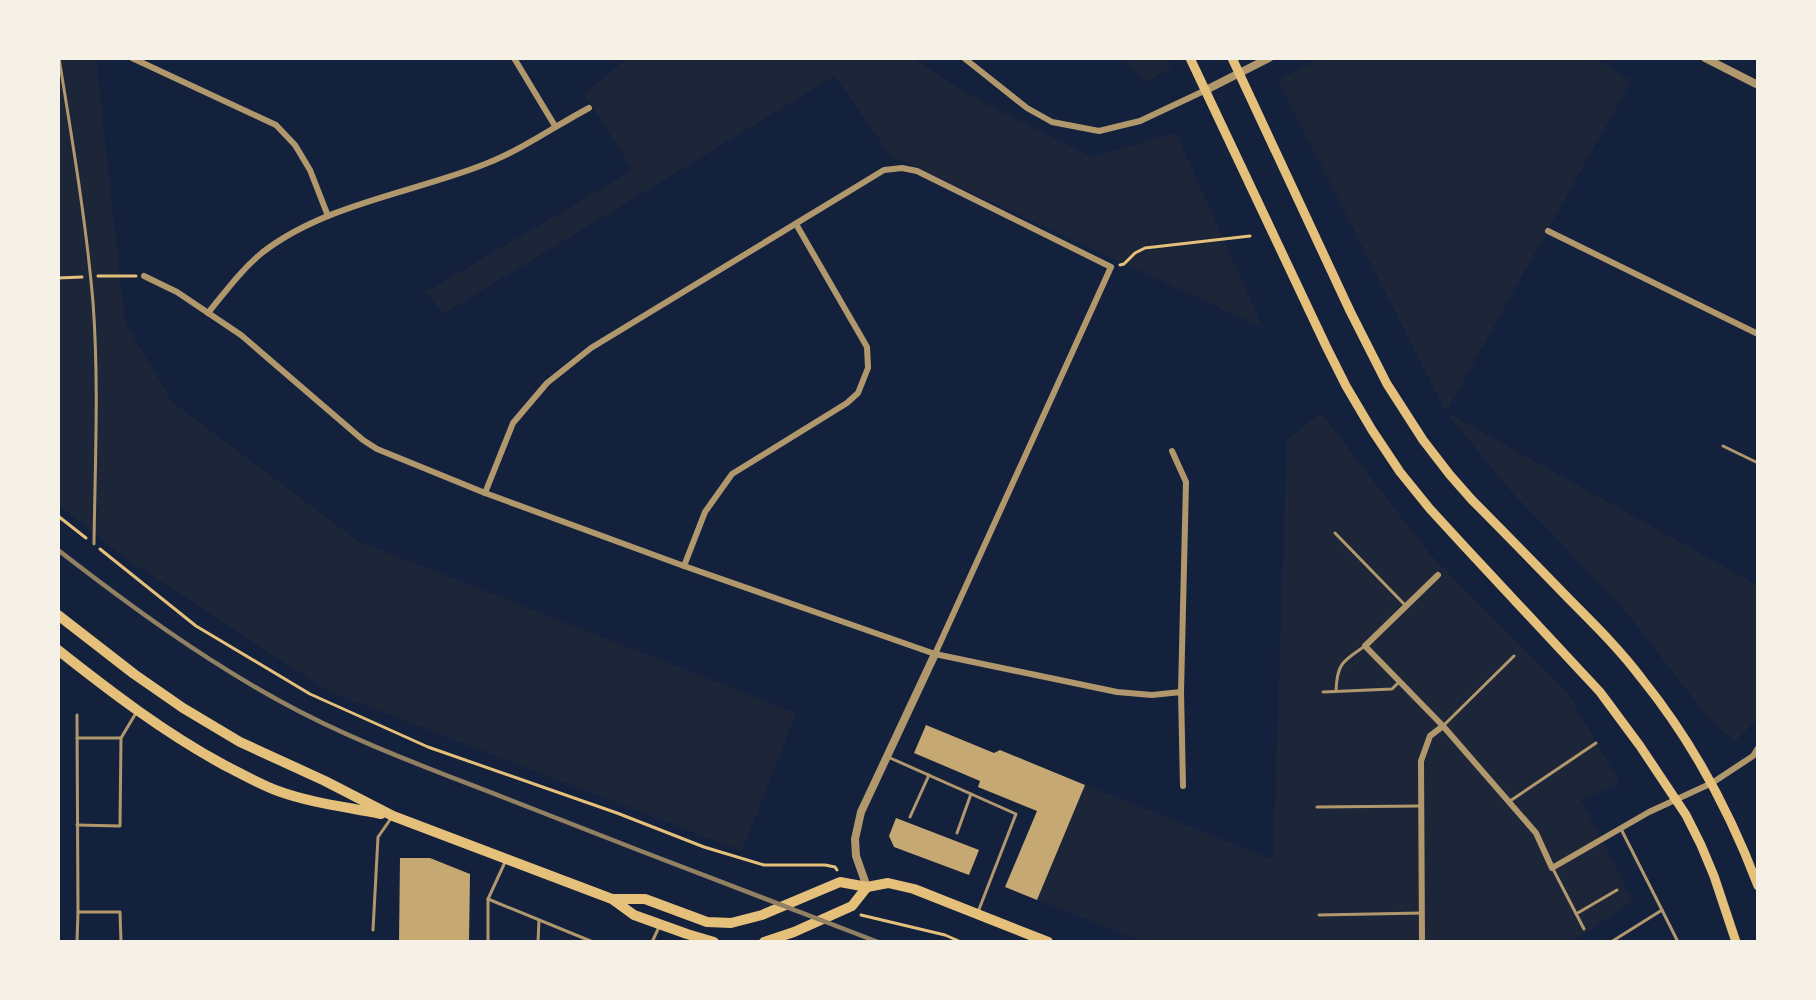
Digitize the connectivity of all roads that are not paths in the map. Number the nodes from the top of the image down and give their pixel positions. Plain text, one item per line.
1 (59, 58) edge
2 (132, 58) edge
3 (514, 58) edge
4 (964, 58) edge
5 (1190, 58) edge
6 (1232, 58) edge
7 (1269, 58) edge
8 (1705, 58) edge
9 (1239, 73) junction
10 (1758, 85) edge
11 (1206, 90) junction
12 (589, 108) dead end
13 (555, 126) junction
14 (328, 216) junction
15 (796, 224) junction
16 (1548, 231) dead end
17 (144, 276) road end
18 (208, 313) junction
19 (1758, 334) edge
20 (1723, 446) dead end
21 (1172, 451) dead end
22 (1758, 463) edge
23 (485, 493) junction
24 (1335, 533) dead end
25 (94, 544) road end
26 (684, 566) junction
27 (1438, 575) dead end
28 (1407, 606) junction
29 (58, 615) edge
30 (1365, 646) junction
31 (58, 650) edge
32 (936, 654) junction
33 (1514, 656) dead end
34 (1400, 682) junction
35 (1336, 691) junction
36 (1181, 692) junction
37 (1323, 692) dead end
38 (138, 710) junction
39 (77, 715) dead end
40 (1443, 726) junction
41 (77, 738) junction
42 (121, 738) junction
43 (1596, 743) dead end
44 (1758, 748) edge
45 (887, 756) junction
46 (929, 775) junction
47 (1713, 783) junction
48 (1184, 786) dead end
49 (971, 794) junction
50 (1676, 800) junction
51 (1508, 802) junction
52 (1421, 806) junction
53 (1317, 807) dead end
54 (393, 816) junction
55 (910, 817) dead end
56 (77, 825) junction
57 (1621, 829) junction
58 (957, 833) dead end
59 (507, 859) junction
60 (1552, 868) junction
61 (1758, 886) edge
62 (867, 887) junction
63 (1617, 890) dead end
64 (488, 899) junction
65 (612, 899) junction
66 (1662, 910) junction
67 (78, 912) junction
68 (1422, 913) junction
69 (977, 914) junction
70 (1576, 914) junction
71 (1319, 915) dead end
72 (539, 920) junction
73 (661, 925) junction
74 (1584, 929) dead end
75 (374, 930) dead end
76 (768, 941) edge
77 (77, 942) edge
78 (121, 942) edge
79 (488, 942) edge
80 (537, 942) edge
81 (593, 942) edge
82 (652, 942) edge
83 (714, 942) edge
84 (1048, 942) edge
85 (1422, 942) edge
86 (1611, 942) edge
87 (1678, 942) edge
88 (1736, 942) edge

1 - 25 lane
2 - 14 street
3 - 13 street
4 - 11 street
5 - 11 main road
6 - 9 main road
7 - 9 street
8 - 10 street
9 - 11 street
9 - 47 main road
11 - 50 main road
12 - 13 street
13 - 14 street
14 - 18 street
15 - 23 street
15 - 26 street
15 - 32 street
16 - 19 street
17 - 18 street
18 - 23 street
20 - 22 lane
21 - 36 street
23 - 26 street
24 - 28 lane
26 - 32 street
27 - 28 street
28 - 30 street
29 - 54 main road
30 - 34 street
30 - 35 lane
31 - 38 main road
32 - 36 street
32 - 45 street
33 - 40 lane
34 - 35 lane
34 - 40 street
35 - 37 lane
36 - 48 street
38 - 42 lane
38 - 54 main road
39 - 41 lane
40 - 51 street
40 - 52 street
41 - 42 lane
41 - 56 lane
42 - 56 lane
43 - 51 lane
44 - 47 street
45 - 46 lane
45 - 62 street
46 - 49 lane
46 - 55 lane
47 - 50 street
47 - 61 main road
49 - 58 lane
49 - 69 lane
50 - 57 street
50 - 88 main road
51 - 60 street
52 - 53 lane
52 - 68 street
54 - 59 main road
54 - 75 lane
56 - 67 lane
57 - 60 street
57 - 66 lane
59 - 64 lane
59 - 65 main road
60 - 70 lane
62 - 65 main road
62 - 69 main road
62 - 76 main road
63 - 70 lane
64 - 72 lane
64 - 79 lane
65 - 73 main road
66 - 86 lane
66 - 87 lane
67 - 77 lane
67 - 78 lane
68 - 71 lane
68 - 85 street
69 - 84 main road
70 - 74 lane
72 - 80 lane
72 - 81 lane
73 - 82 lane
73 - 83 main road

